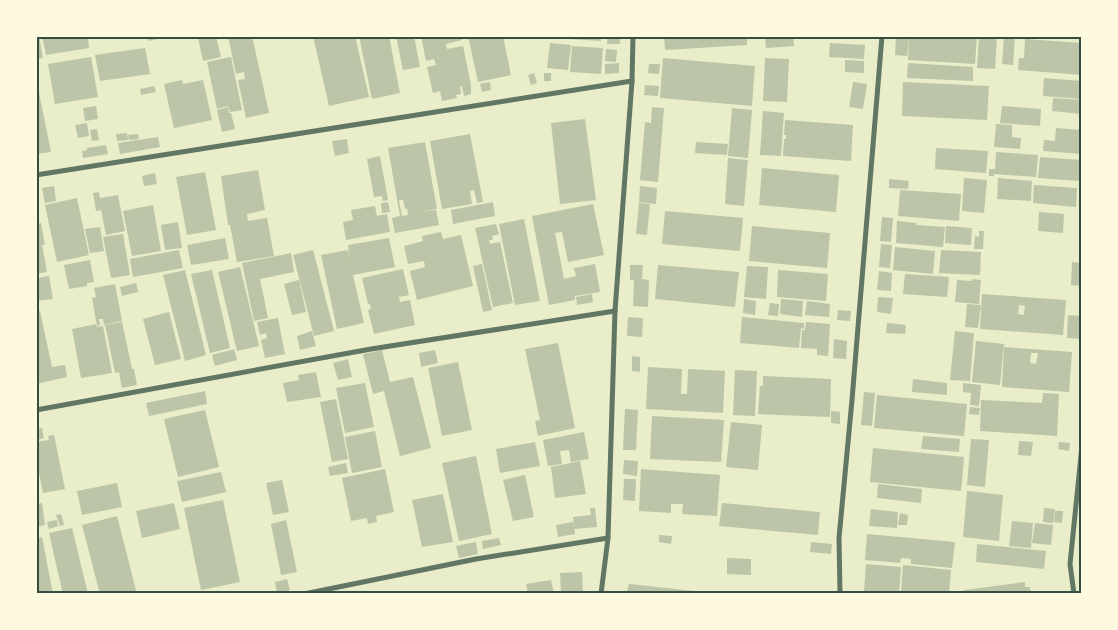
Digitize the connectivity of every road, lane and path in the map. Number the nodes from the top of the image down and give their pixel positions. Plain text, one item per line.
1 (633, 36) edge
2 (882, 36) edge
3 (632, 81) junction
4 (36, 175) edge
5 (614, 311) junction
6 (36, 410) edge
7 (1082, 446) edge
8 (608, 538) junction
9 (304, 594) edge
10 (601, 594) edge
11 (840, 594) edge
12 (1074, 594) edge

1 - 3 street
2 - 11 street
3 - 4 street
3 - 5 street
5 - 6 street
5 - 8 street
7 - 12 street
8 - 9 street
8 - 10 street

